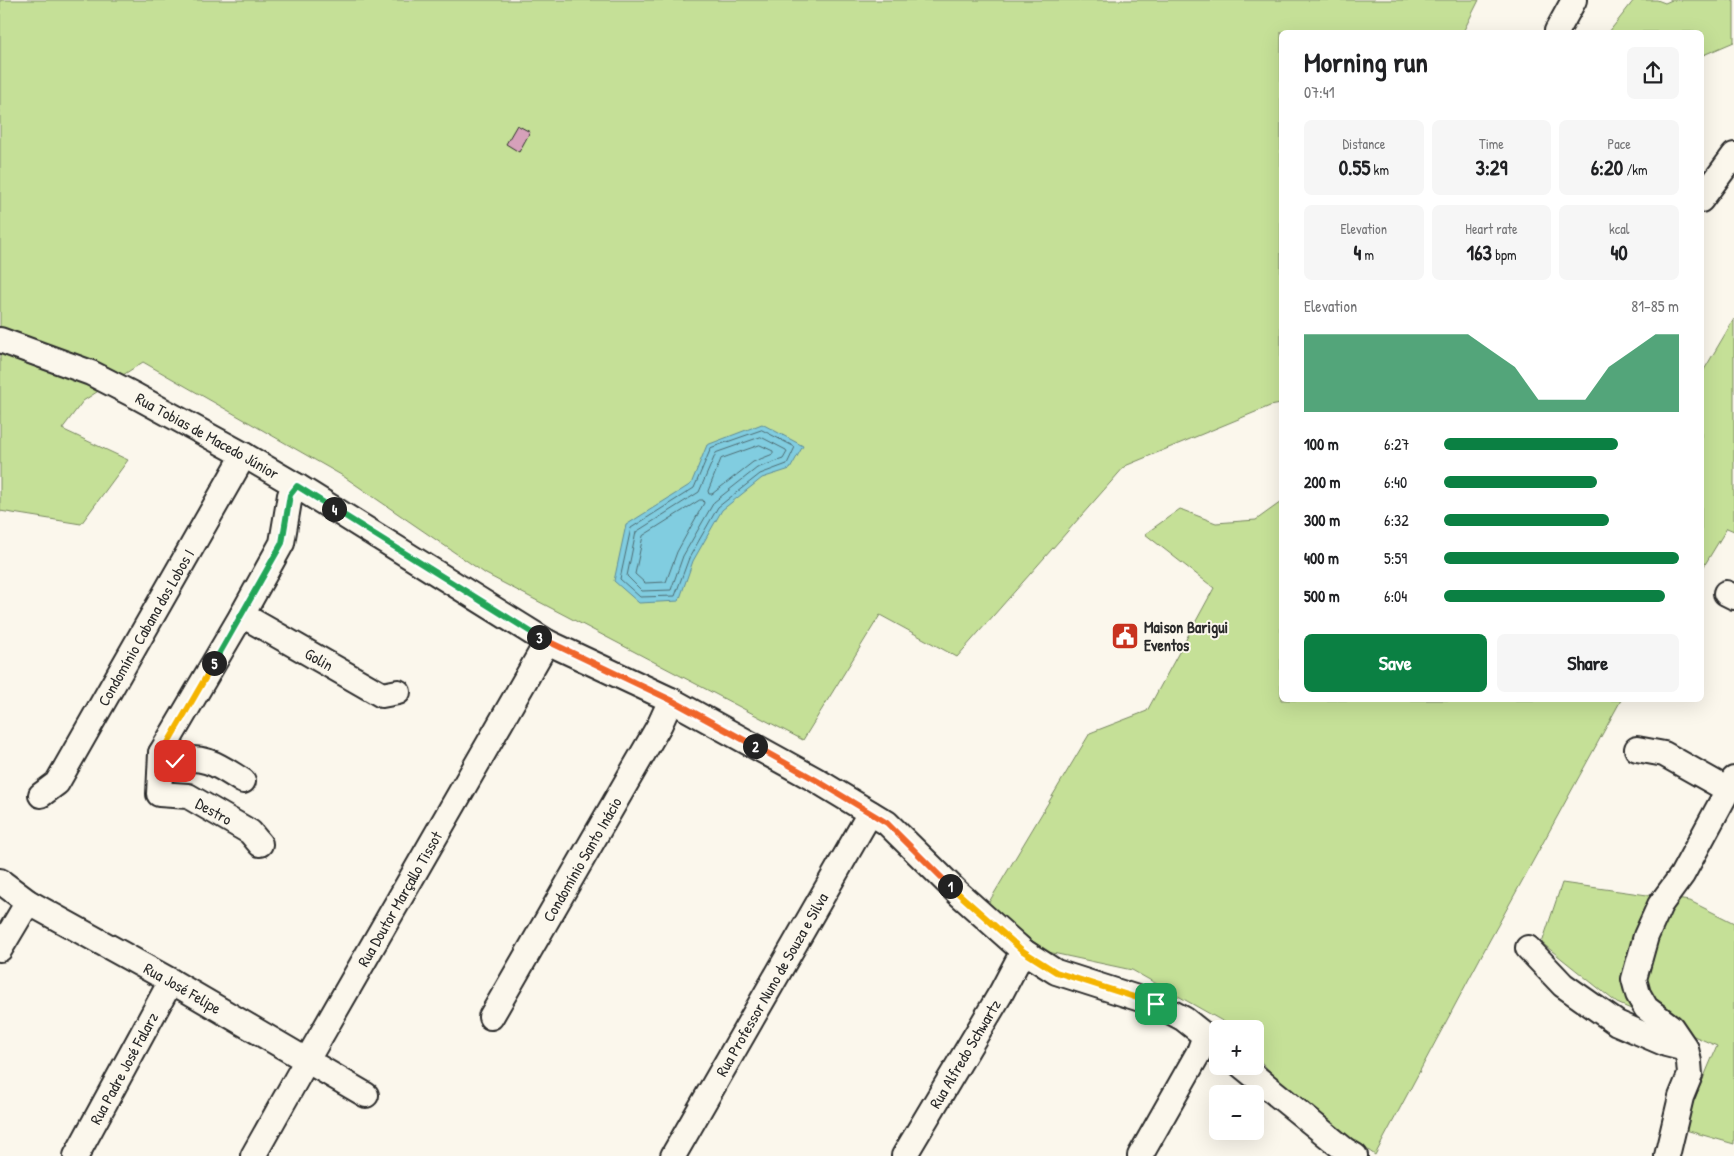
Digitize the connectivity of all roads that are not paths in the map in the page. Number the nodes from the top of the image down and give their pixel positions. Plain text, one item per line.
1 (1574, 0) edge
2 (1558, 30) edge
3 (1734, 155) edge
4 (1704, 196) edge
5 (0, 340) edge
6 (244, 455) junction
7 (297, 486) junction
8 (242, 615) junction
9 (548, 642) junction
10 (398, 692) dead end
11 (671, 700) junction
12 (1637, 749) dead end
13 (162, 753) junction
14 (243, 781) dead end
15 (1731, 784) edge
16 (40, 795) dead end
17 (870, 813) junction
18 (260, 844) dead end
19 (0, 881) edge
20 (28, 902) junction
21 (1528, 948) dead end
22 (0, 949) edge
23 (1023, 951) junction
24 (171, 981) junction
25 (491, 1016) dead end
26 (1209, 1039) edge
27 (1209, 1043) edge
28 (1686, 1049) junction
29 (306, 1060) junction
30 (1253, 1075) edge
31 (366, 1095) dead end
32 (76, 1156) edge
33 (253, 1156) edge
34 (673, 1156) edge
35 (904, 1156) edge
36 (1140, 1156) edge
37 (1355, 1156) edge
38 (1667, 1156) edge

1 - 2 street
3 - 4 street
5 - 6 street, Rua Tobias de Macedo Júnior
6 - 7 street, Rua Tobias de Macedo Júnior
6 - 16 street, Condomínio Cabana dos Lobos I
7 - 8 street
7 - 9 street, Rua Tobias de Macedo Júnior
8 - 10 street, Golin
8 - 13 street
9 - 11 street, Rua Tobias de Macedo Júnior
9 - 29 street, Rua Doutor Marçallo Tissot
11 - 17 street, Rua Tobias de Macedo Júnior
11 - 25 street, Condomínio Santo Inácio
12 - 15 street
13 - 14 street
13 - 18 street, Destro
15 - 28 street
17 - 23 street, Rua Tobias de Macedo Júnior
17 - 34 street, Rua Professor Nuno de Souza e Silva
19 - 20 street, Rua José Felipe
20 - 22 street
20 - 24 street, Rua José Felipe
21 - 28 street
23 - 26 street, Rua Tobias de Macedo Júnior
23 - 35 street, Rua Alfredo Schwartz
24 - 29 street, Rua José Felipe
24 - 32 street, Rua Padre José Falarz
27 - 36 street
28 - 38 street
29 - 31 street, Rua José Felipe
29 - 33 street, Rua Doutor Marçallo Tissot
30 - 37 street

